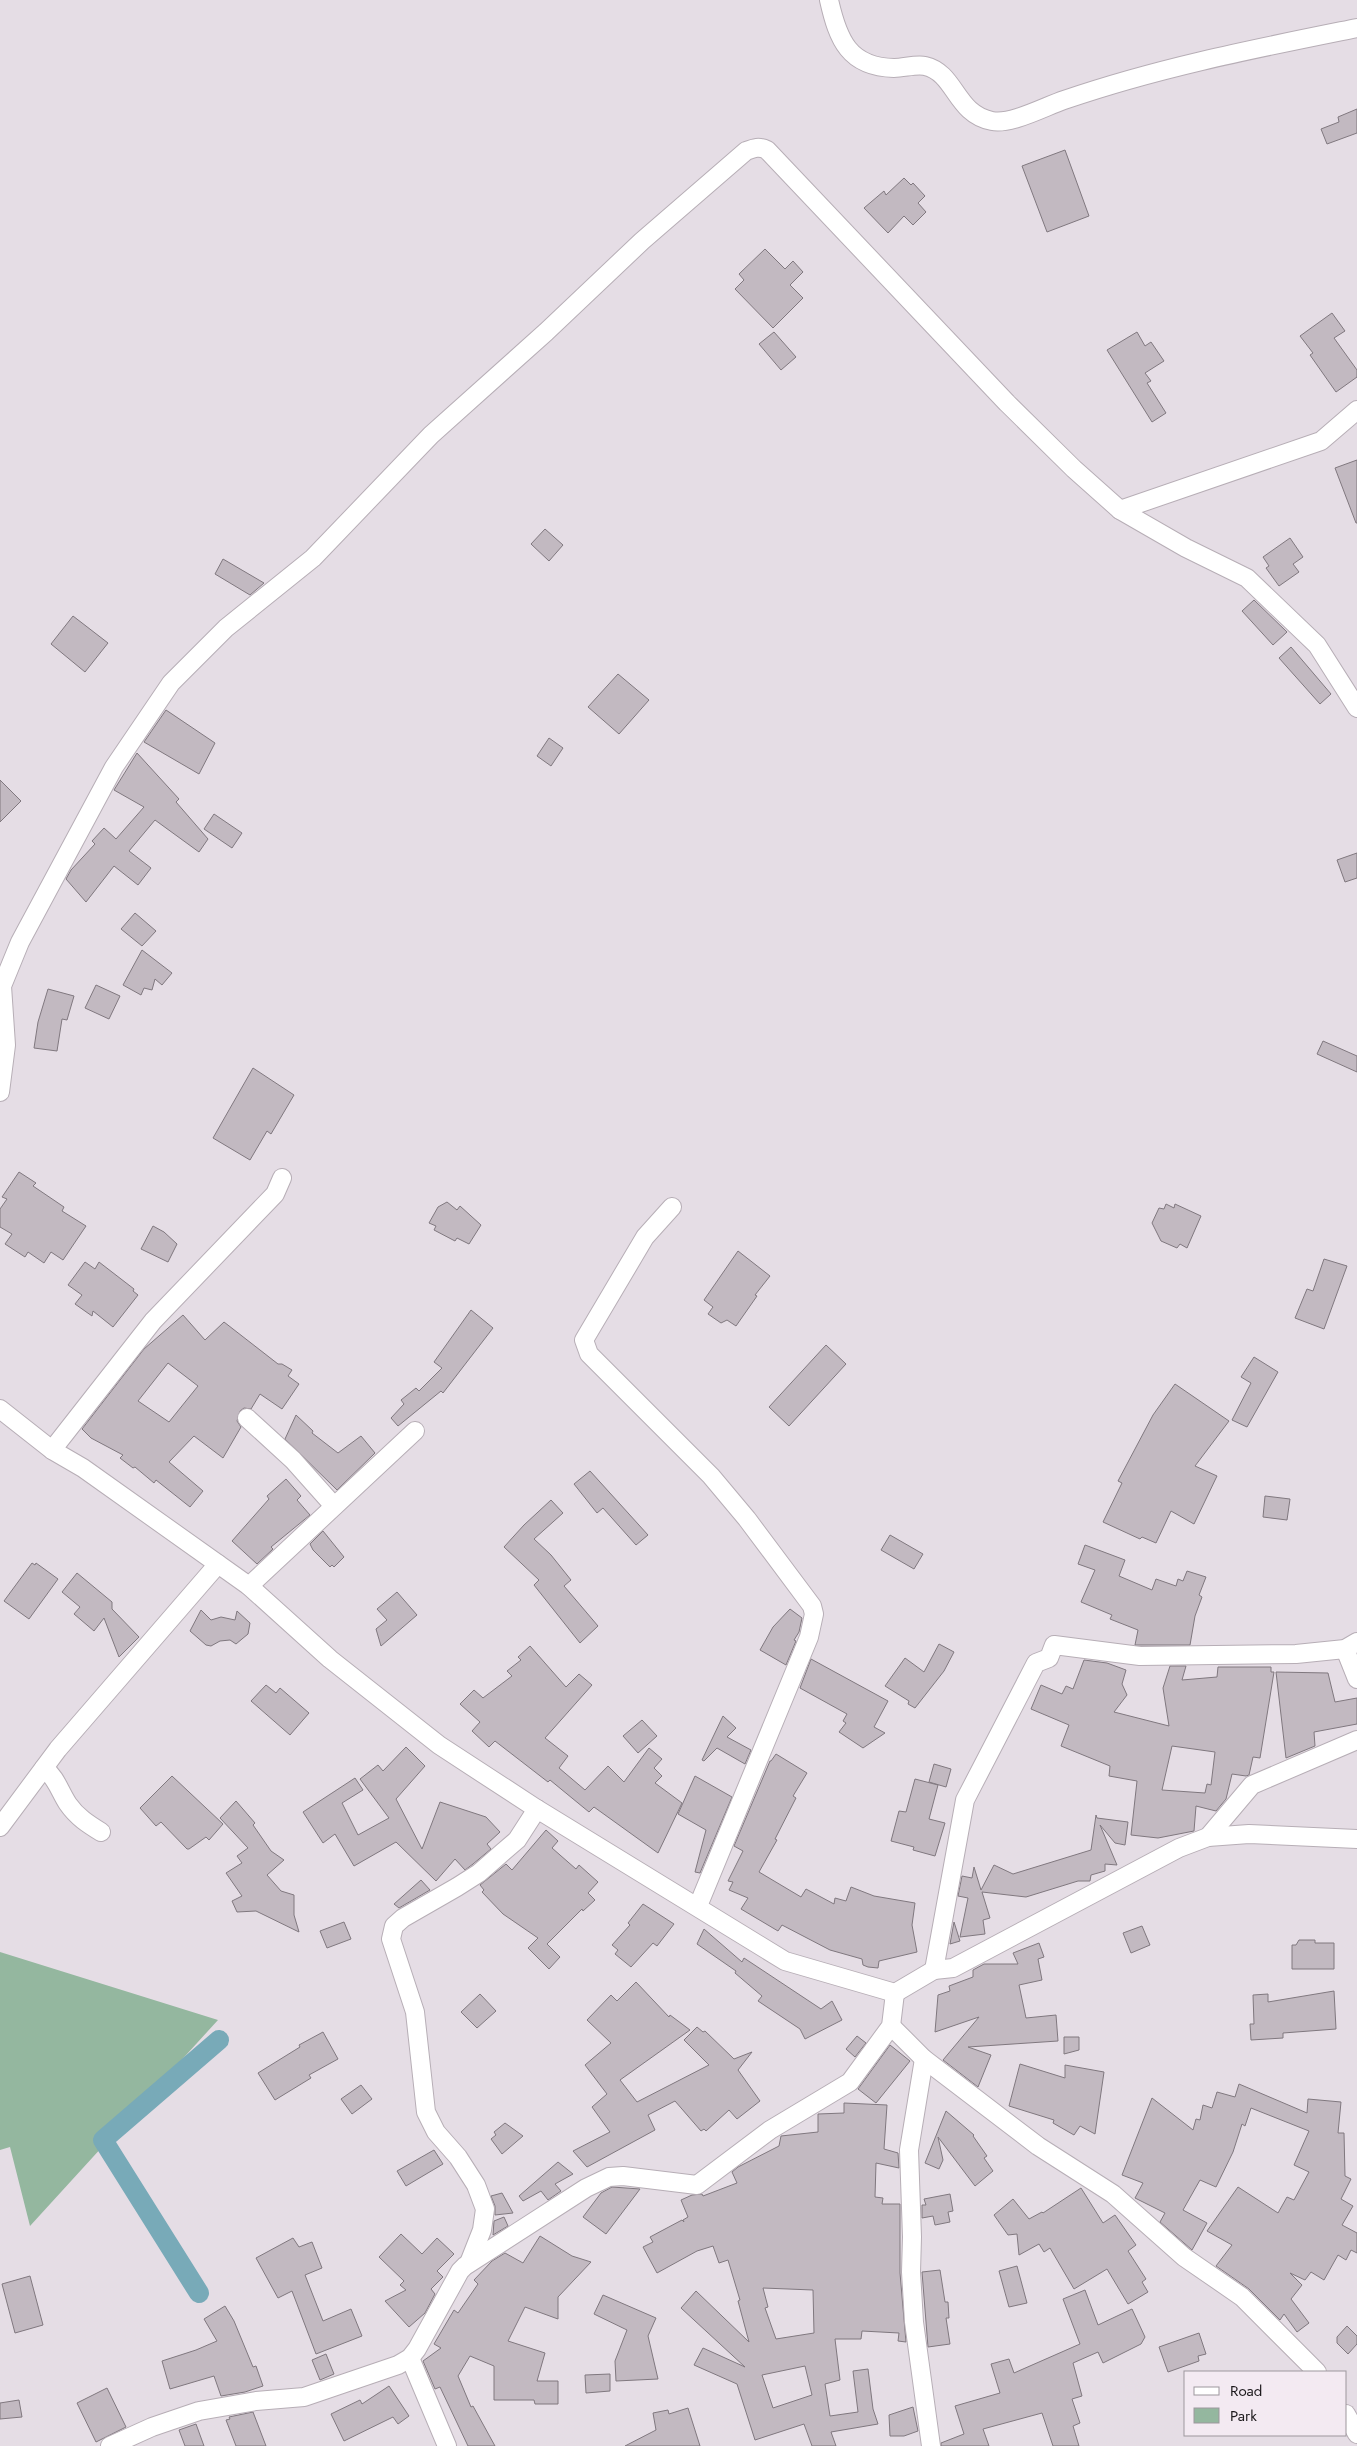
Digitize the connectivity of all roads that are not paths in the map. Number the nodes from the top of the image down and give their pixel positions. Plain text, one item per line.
1 (829, 0) edge
2 (1357, 28) edge
3 (1357, 410) edge
4 (1120, 510) junction
5 (1357, 708) edge
6 (0, 1092) edge
7 (282, 1178) dead end
8 (672, 1207) dead end
9 (0, 1409) edge
10 (247, 1418) dead end
11 (415, 1432) dead end
12 (52, 1450) junction
13 (334, 1506) junction
14 (218, 1564) junction
15 (249, 1586) junction
16 (1351, 1645) edge
17 (1357, 1679) edge
18 (1357, 1740) edge
19 (44, 1768) junction
20 (537, 1809) junction
21 (0, 1827) edge
22 (101, 1832) dead end
23 (1208, 1837) junction
24 (1357, 1839) edge
25 (698, 1906) junction
26 (934, 1970) junction
27 (895, 1993) junction
28 (891, 2026) junction
29 (924, 2060) junction
30 (469, 2263) junction
31 (410, 2358) junction
32 (1316, 2371) edge
33 (1347, 2416) edge
34 (1357, 2434) edge
35 (110, 2446) edge
36 (447, 2446) edge
37 (931, 2446) edge

1 - 2 street
3 - 4 street
4 - 5 street
4 - 6 street
7 - 12 street
8 - 25 street
9 - 12 street
10 - 13 street
11 - 13 street
12 - 14 street
13 - 15 street
14 - 15 street
14 - 19 street
15 - 20 street
16 - 17 street
16 - 26 street
18 - 23 street
19 - 21 street
19 - 22 street
20 - 25 street
20 - 30 street
23 - 24 street
23 - 26 street
25 - 27 street
26 - 27 street
27 - 28 street
28 - 29 street
28 - 30 street
29 - 32 street
29 - 37 street
30 - 31 street
31 - 35 street
31 - 36 street
33 - 34 street

